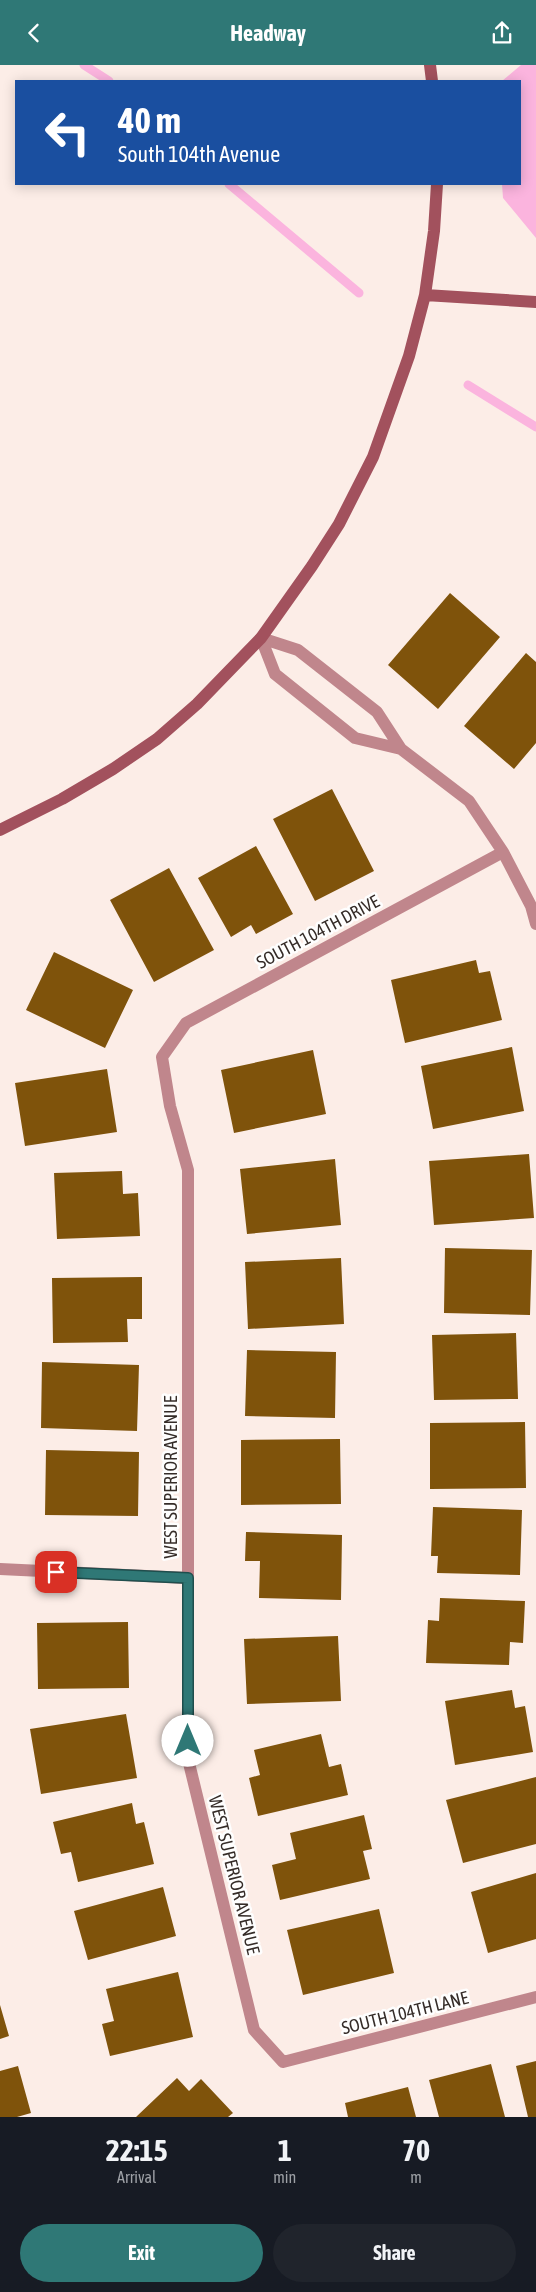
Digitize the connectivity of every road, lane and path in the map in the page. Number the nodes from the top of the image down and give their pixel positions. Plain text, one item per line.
1 (430, 65) edge
2 (432, 80) edge
3 (437, 185) edge
4 (425, 295) junction
5 (536, 302) edge
6 (261, 637) junction
7 (401, 749) junction
8 (0, 830) edge
9 (503, 852) junction
10 (536, 924) edge
11 (162, 1057) joint
12 (0, 1569) edge
13 (188, 1578) junction
14 (536, 1997) edge
15 (283, 2062) joint

1 - 2 street
3 - 4 street
4 - 5 street
4 - 6 street
6 - 7 street
6 - 7 street
6 - 8 street
7 - 9 street
9 - 10 street
9 - 11 street, SOUTH 104TH DRIVE
11 - 13 street, WEST SUPERIOR AVENUE
12 - 13 street
13 - 15 street, WEST SUPERIOR AVENUE
14 - 15 street, SOUTH 104TH LANE

